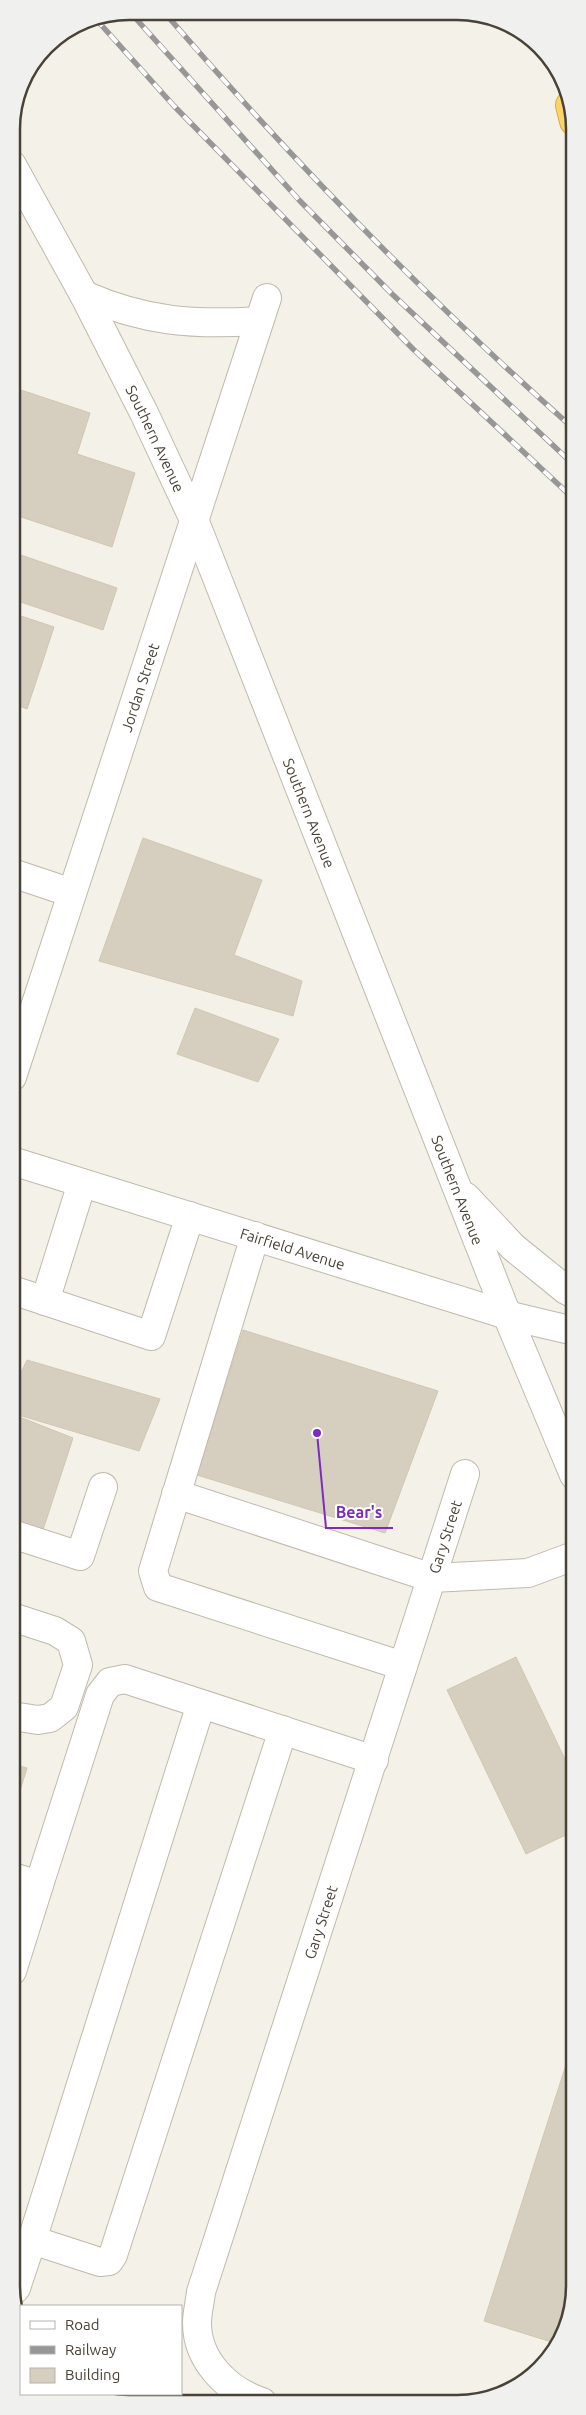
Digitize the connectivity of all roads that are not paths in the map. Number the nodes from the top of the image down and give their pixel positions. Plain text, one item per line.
1 (20, 179) edge
2 (84, 295) junction
3 (195, 522) junction
4 (20, 876) edge
5 (72, 892) junction
6 (20, 1052) edge
7 (20, 1164) edge
8 (82, 1183) junction
9 (456, 1186) junction
10 (190, 1216) junction
11 (255, 1236) junction
12 (566, 1290) edge
13 (20, 1293) edge
14 (45, 1301) junction
15 (507, 1316) junction
16 (566, 1329) edge
17 (566, 1456) edge
18 (465, 1474) dead end
19 (103, 1487) dead end
20 (176, 1494) junction
21 (20, 1537) edge
22 (566, 1559) edge
23 (432, 1578) junction
24 (20, 1620) edge
25 (404, 1666) junction
26 (201, 1704) junction
27 (20, 1717) edge
28 (283, 1730) junction
29 (374, 1760) junction
30 (20, 1879) edge
31 (39, 1885) junction
32 (20, 1946) edge
33 (32, 2240) junction
34 (20, 2276) edge
35 (244, 2395) edge

1 - 2 street, Southern Avenue
2 - 3 street, Southern Avenue
2 - 3 street, Jordan Street
3 - 5 street, Jordan Street
3 - 9 street, Southern Avenue
4 - 5 street
5 - 6 street, Jordan Street
7 - 8 street, Fairfield Avenue
8 - 10 street, Fairfield Avenue
8 - 14 street
9 - 12 street
9 - 15 street, Southern Avenue
10 - 11 street, Fairfield Avenue
10 - 14 street
11 - 15 street, Fairfield Avenue
11 - 20 street
13 - 14 street
15 - 16 street, Fairfield Avenue
15 - 17 street, Southern Avenue
18 - 23 street, Gary Street
19 - 21 street
20 - 23 street
20 - 25 street
22 - 23 street
23 - 25 street, Gary Street
24 - 27 street
25 - 29 street, Gary Street
26 - 28 street
26 - 31 street
26 - 33 street
28 - 29 street
28 - 33 street
29 - 35 street, Gary Street
30 - 31 street
31 - 32 street
33 - 34 street

